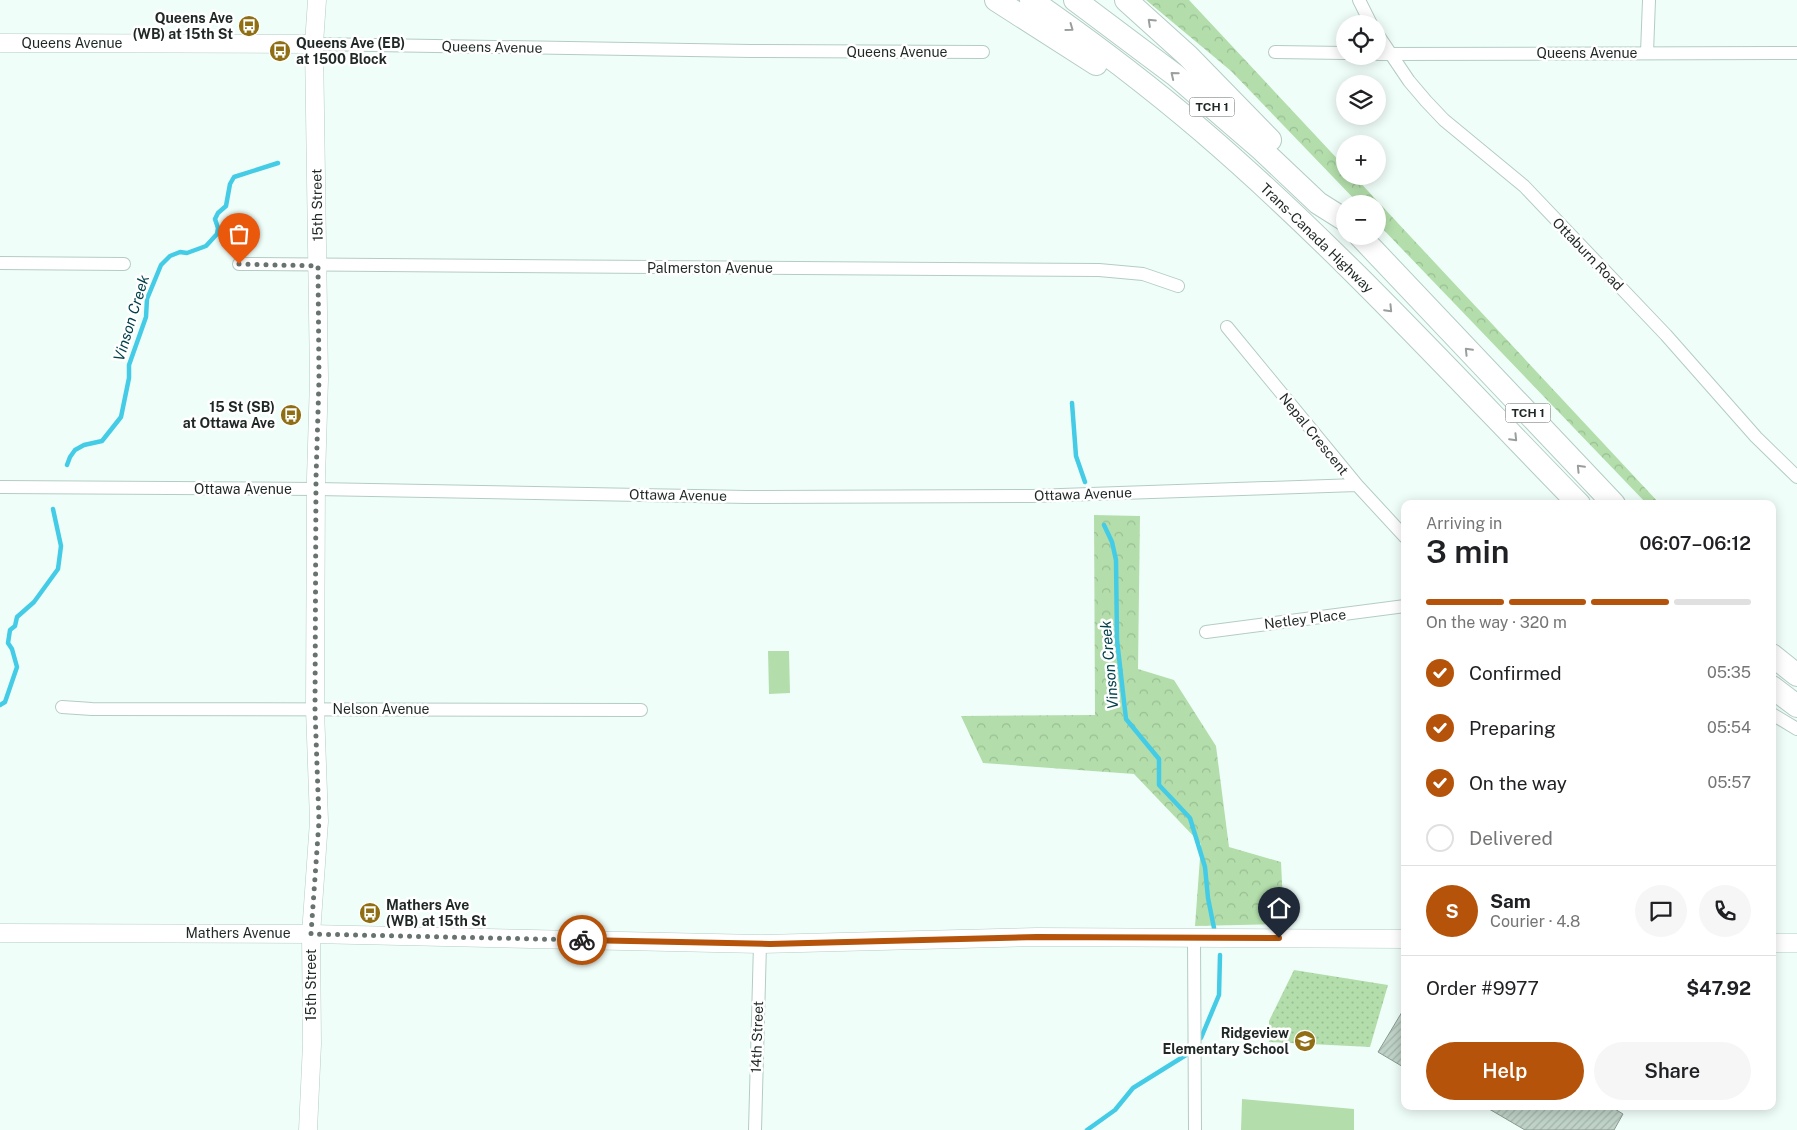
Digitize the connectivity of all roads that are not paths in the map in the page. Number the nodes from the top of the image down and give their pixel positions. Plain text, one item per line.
1 (316, 0) edge
2 (996, 0) edge
3 (1030, 0) edge
4 (1075, 0) edge
5 (1126, 0) edge
6 (1359, 0) edge
7 (1648, 0) edge
8 (1366, 15) edge
9 (0, 43) edge
10 (314, 44) junction
11 (1386, 47) edge
12 (983, 52) dead end
13 (1275, 52) dead end
14 (1336, 53) edge
15 (1648, 53) junction
16 (1797, 53) edge
17 (1386, 54) edge
18 (1391, 54) junction
19 (1336, 210) edge
20 (1336, 214) edge
21 (1369, 245) edge
22 (0, 263) edge
23 (124, 264) dead end
24 (239, 264) dead end
25 (318, 266) junction
26 (1178, 286) dead end
27 (1366, 286) junction
28 (1226, 327) dead end
29 (1797, 477) edge
30 (1356, 486) junction
31 (0, 487) edge
32 (316, 489) junction
33 (1575, 500) edge
34 (1610, 500) edge
35 (1401, 533) edge
36 (1401, 607) edge
37 (1206, 632) dead end
38 (1776, 658) edge
39 (1797, 675) edge
40 (1776, 690) edge
41 (1797, 706) edge
42 (62, 707) dead end
43 (315, 709) junction
44 (641, 710) dead end
45 (1776, 716) edge
46 (1797, 729) edge
47 (0, 933) edge
48 (311, 934) junction
49 (1194, 938) junction
50 (1401, 939) edge
51 (1776, 942) edge
52 (1797, 943) edge
53 (760, 944) junction
54 (308, 1130) edge
55 (754, 1130) edge
56 (1195, 1130) edge

1 - 10 street, 15th Street
2 - 27 highway
3 -> 27 highway, Trans-Canada Highway / TCH 1
20 -> 4 highway, Trans-Canada Highway / TCH 1
19 -> 5 highway
6 - 8 street
7 - 15 street
9 - 10 street, Queens Avenue
10 - 12 street, Queens Avenue
10 - 25 street, 15th Street
11 - 18 street, Ottaburn Road
13 - 14 street
15 - 16 street, Queens Avenue
15 - 18 street, Queens Avenue
17 - 18 street, Queens Avenue
18 - 29 street, Ottaburn Road
34 -> 21 highway, TCH 1
22 - 23 street
24 - 25 street, Palmerston Avenue
25 - 26 street, Palmerston Avenue
25 - 32 street, 15th Street
27 -> 33 highway, Trans-Canada Highway / TCH 1
28 - 30 street, Nepal Crescent
30 - 32 street, Ottawa Avenue
30 - 35 street, Nepal Crescent
31 - 32 street, Ottawa Avenue
32 - 43 street, 15th Street
36 - 37 street, Netley Place
38 - 39 highway
40 - 41 highway
42 - 43 street, Nelson Avenue
43 - 44 street, Nelson Avenue
43 - 48 street, 15th Street
45 - 46 street
47 - 48 street, Mathers Avenue
48 - 53 street, Mathers Avenue
48 - 54 street, 15th Street
49 - 50 street, Mathers Avenue
49 - 53 street, Mathers Avenue
49 - 56 street
51 - 52 street
53 - 55 street, 14th Street

